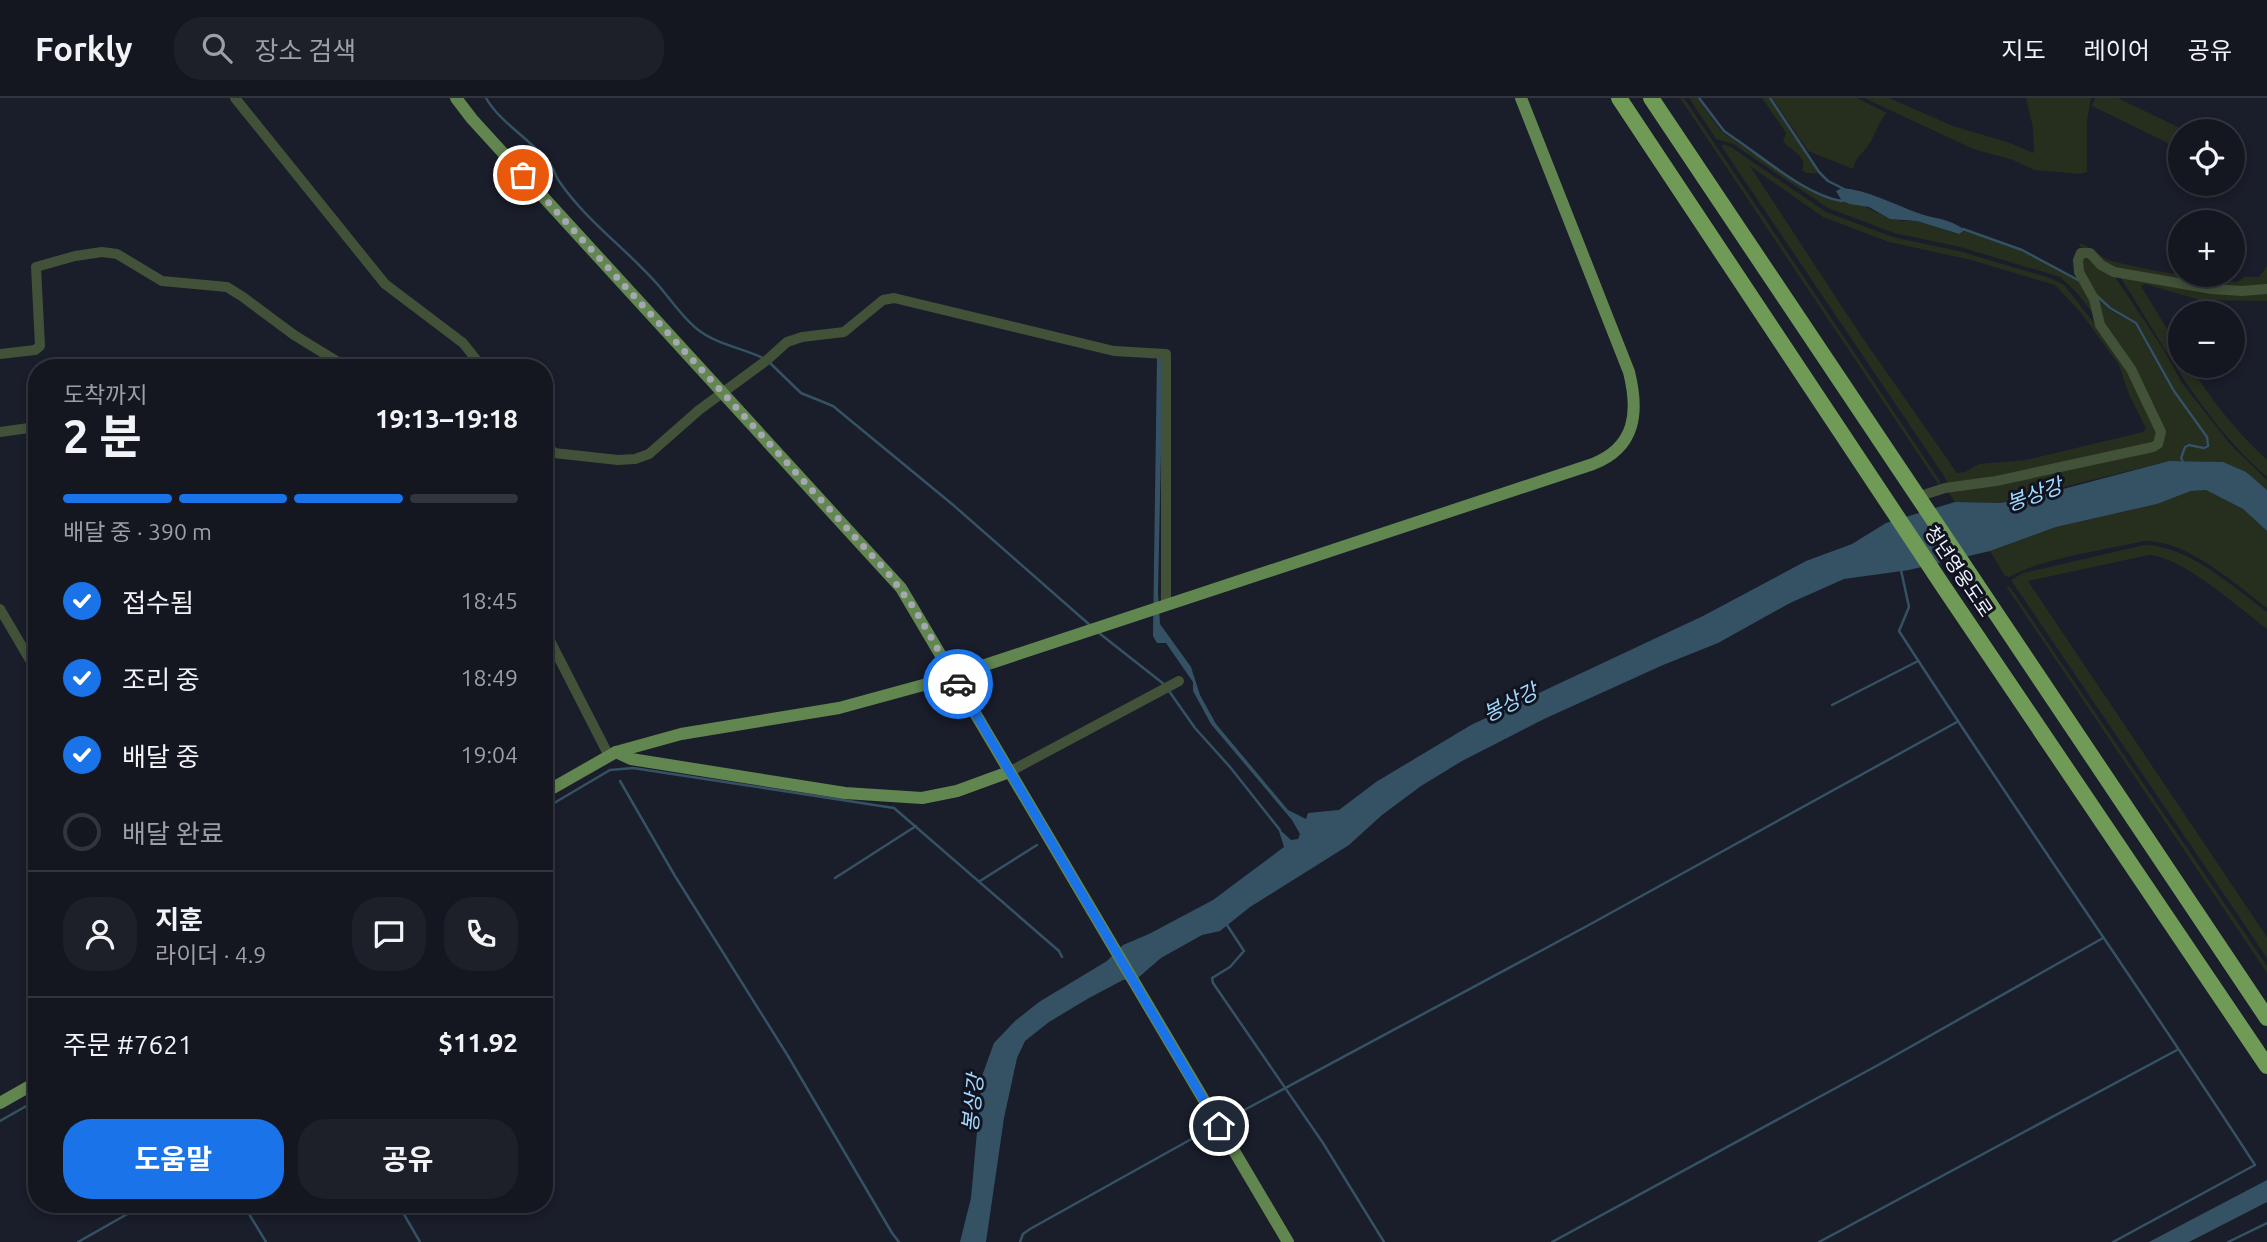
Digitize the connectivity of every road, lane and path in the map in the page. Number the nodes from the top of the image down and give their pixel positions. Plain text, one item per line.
1 (235, 98) edge
2 (456, 98) edge
3 (1521, 98) edge
4 (1619, 98) edge
5 (1651, 98) edge
6 (2267, 289) edge
7 (0, 354) edge
8 (333, 359) edge
9 (476, 359) edge
10 (721, 393) junction
11 (28, 428) edge
12 (0, 432) edge
13 (554, 453) edge
14 (1917, 497) junction
15 (1164, 606) junction
16 (0, 609) edge
17 (553, 646) edge
18 (28, 656) edge
19 (1179, 681) dead end
20 (612, 754) junction
21 (1004, 764) junction
22 (553, 788) edge
23 (2267, 1018) edge
24 (2267, 1066) edge
25 (28, 1087) edge
26 (0, 1103) edge
27 (1287, 1242) edge

1 - 9 street
2 - 10 main road
3 - 15 main road
4 - 24 highway, 청년영웅도로
5 - 14 highway, 청년영웅도로
6 - 14 street
7 - 8 street
10 - 13 street
10 - 15 street
10 - 21 main road
11 - 12 street
14 - 23 highway, 청년영웅도로
15 - 20 main road, bridge
16 - 18 street
17 - 20 street
19 - 21 street
20 - 21 main road
20 - 22 main road
21 - 27 main road
25 - 26 main road

